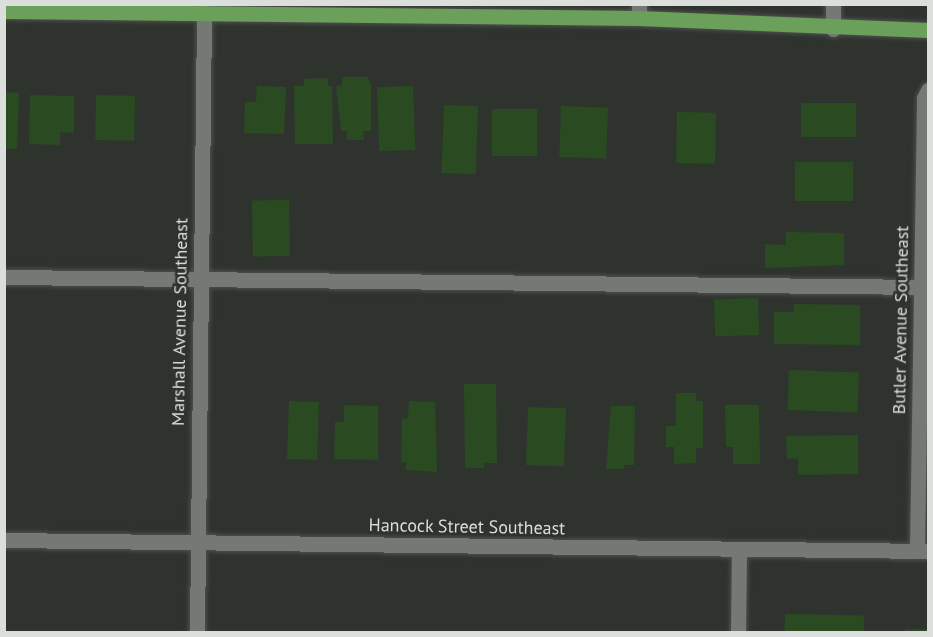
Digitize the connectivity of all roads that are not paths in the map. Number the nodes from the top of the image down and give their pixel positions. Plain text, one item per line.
1 (833, 4) edge
2 (48, 8) edge
3 (233, 8) edge
4 (439, 9) edge
5 (4, 11) edge
6 (639, 11) edge
7 (204, 12) junction
8 (833, 29) junction
9 (928, 30) edge
10 (928, 90) edge
11 (4, 277) edge
12 (200, 280) junction
13 (925, 287) edge
14 (4, 540) edge
15 (198, 542) junction
16 (739, 550) junction
17 (923, 551) edge
18 (197, 633) edge
19 (738, 633) edge

1 - 8 street
2 - 5 main road
2 - 7 main road
3 - 4 main road
3 - 7 main road
4 - 6 main road
6 - 8 main road
7 - 12 street, Marshall Avenue Southeast
8 - 9 main road
10 - 13 street, Butler Avenue Southeast
11 - 12 street
12 - 13 street
12 - 15 street, Marshall Avenue Southeast
13 - 17 street, Butler Avenue Southeast
14 - 15 street, Hancock Street Southeast
15 - 16 street, Hancock Street Southeast
15 - 18 street, Marshall Avenue Southeast
16 - 17 street, Hancock Street Southeast
16 - 19 street

